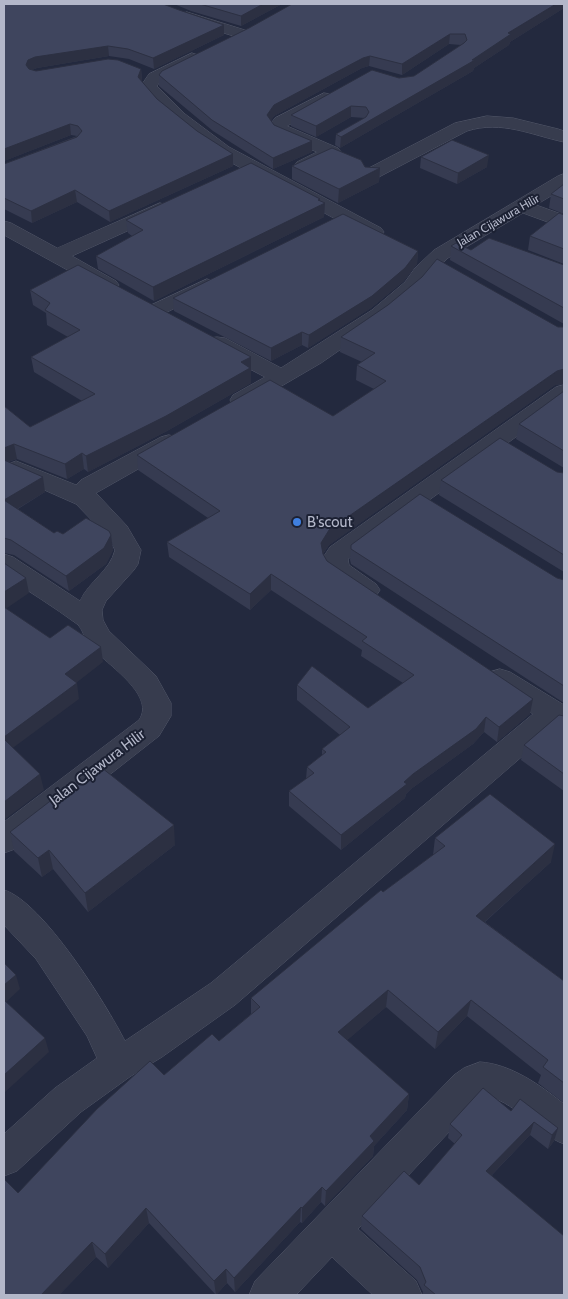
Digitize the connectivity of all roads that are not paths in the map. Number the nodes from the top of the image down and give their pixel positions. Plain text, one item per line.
1 (176, 13) edge
2 (259, 25) edge
3 (243, 34) junction
4 (224, 43) edge
5 (208, 51) edge
6 (138, 70) edge
7 (155, 77) junction
8 (337, 91) edge
9 (334, 136) dead end
10 (564, 137) edge
11 (318, 145) junction
12 (251, 168) junction
13 (371, 174) edge
14 (233, 176) edge
15 (274, 178) junction
16 (564, 180) edge
17 (180, 200) edge
18 (523, 206) junction
19 (564, 222) edge
20 (4, 227) edge
21 (468, 236) junction
22 (386, 238) edge
23 (495, 246) edge
24 (57, 256) junction
25 (223, 276) edge
26 (138, 302) junction
27 (280, 376) junction
28 (564, 392) edge
29 (224, 409) edge
30 (192, 428) edge
31 (16, 470) edge
32 (419, 496) junction
33 (85, 498) junction
34 (443, 511) edge
35 (4, 563) edge
36 (386, 602) edge
37 (90, 620) junction
38 (477, 664) edge
39 (559, 717) edge
40 (4, 840) edge
41 (4, 904) edge
42 (118, 1064) junction
43 (564, 1126) edge
44 (4, 1158) edge
45 (332, 1230) junction
46 (269, 1295) edge
47 (402, 1295) edge

1 - 3 street
2 - 3 street
3 - 4 street
5 - 7 street
6 - 7 street
7 - 12 street
8 - 11 street
9 - 11 street
10 - 13 street
11 - 15 street
12 - 14 street
12 - 15 street
15 - 22 street
16 - 18 street, Jalan Cijawura Hilir
17 - 24 street
18 - 19 street
18 - 21 street, Jalan Cijawura Hilir
20 - 24 street
21 - 23 street
21 - 27 street, Jalan Cijawura Hilir
24 - 26 street
25 - 26 street
26 - 27 street
27 - 29 street, Jalan Cijawura Hilir
28 - 32 street
30 - 33 street
31 - 33 street
32 - 34 street
32 - 36 street
33 - 37 street
35 - 37 street
37 - 40 street, Jalan Cijawura Hilir
38 - 39 street
39 - 42 street
41 - 42 street
42 - 44 street
43 - 45 street
45 - 46 street
45 - 47 street

